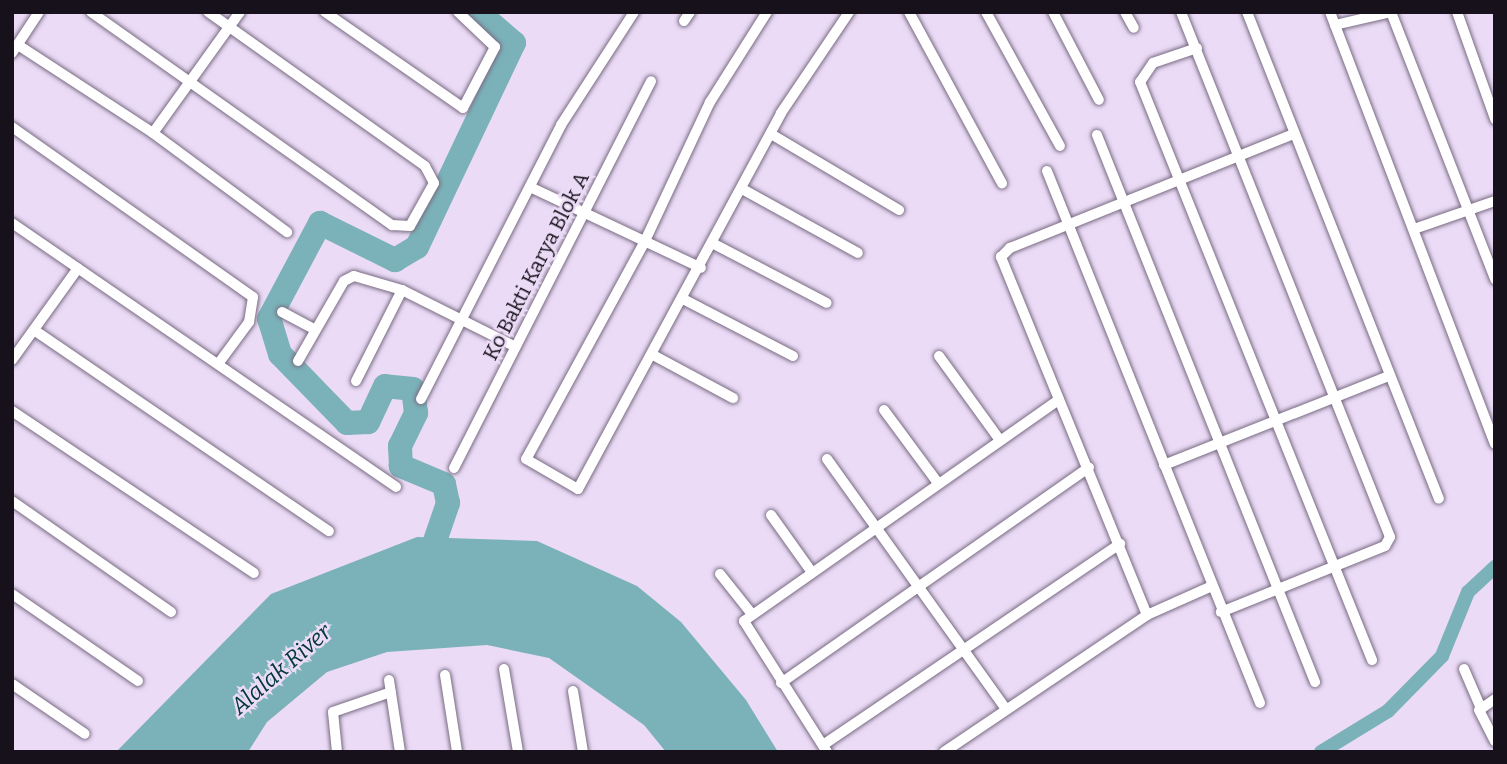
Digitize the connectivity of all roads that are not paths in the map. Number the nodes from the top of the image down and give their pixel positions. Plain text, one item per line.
1 (39, 12) edge
2 (90, 12) edge
3 (208, 12) edge
4 (240, 12) edge
5 (325, 12) edge
6 (458, 12) edge
7 (634, 12) edge
8 (767, 12) edge
9 (849, 12) edge
10 (909, 12) edge
11 (986, 12) edge
12 (1054, 12) edge
13 (1125, 12) edge
14 (1181, 12) edge
15 (1247, 12) edge
16 (1330, 12) edge
17 (1391, 12) edge
18 (1457, 12) edge
19 (1335, 24) junction
20 (229, 27) junction
21 (1134, 28) dead end
22 (1197, 48) junction
23 (15, 49) edge
24 (651, 81) dead end
25 (191, 83) junction
26 (1099, 100) dead end
27 (1495, 119) edge
28 (12, 127) edge
29 (153, 133) junction
30 (771, 134) junction
31 (1293, 134) junction
32 (1097, 135) dead end
33 (1060, 146) dead end
34 (1238, 155) junction
35 (1047, 171) dead end
36 (1180, 180) junction
37 (1002, 183) dead end
38 (530, 187) junction
39 (744, 190) junction
40 (1495, 201) edge
41 (1124, 202) junction
42 (900, 210) dead end
43 (1469, 211) junction
44 (583, 216) junction
45 (12, 223) edge
46 (1068, 225) junction
47 (1414, 229) junction
48 (287, 232) dead end
49 (643, 243) junction
50 (714, 244) junction
51 (858, 253) dead end
52 (78, 268) junction
53 (701, 268) junction
54 (1495, 279) edge
55 (402, 290) junction
56 (683, 299) junction
57 (827, 303) dead end
58 (282, 312) dead end
59 (461, 316) junction
60 (34, 330) junction
61 (316, 330) junction
62 (516, 347) junction
63 (653, 355) junction
64 (793, 356) dead end
65 (939, 356) dead end
66 (12, 360) edge
67 (298, 361) dead end
68 (218, 364) junction
69 (1389, 376) junction
70 (356, 381) dead end
71 (733, 398) dead end
72 (1334, 398) junction
73 (421, 399) dead end
74 (1059, 400) junction
75 (884, 410) dead end
76 (12, 411) edge
77 (1277, 419) junction
78 (1493, 435) edge
79 (999, 439) junction
80 (1220, 442) junction
81 (827, 459) dead end
82 (1164, 465) junction
83 (1088, 467) junction
84 (454, 468) dead end
85 (938, 483) junction
86 (396, 487) dead end
87 (1439, 499) dead end
88 (12, 501) edge
89 (771, 515) dead end
90 (877, 526) junction
91 (329, 531) dead end
92 (1120, 544) junction
93 (1335, 567) junction
94 (811, 571) junction
95 (254, 573) dead end
96 (720, 573) dead end
97 (1210, 587) junction
98 (921, 588) junction
99 (1278, 591) junction
100 (12, 594) edge
101 (172, 612) dead end
102 (1221, 612) junction
103 (751, 613) junction
104 (1147, 615) junction
105 (964, 649) junction
106 (1372, 660) dead end
107 (504, 669) dead end
108 (1464, 669) dead end
109 (445, 675) dead end
110 (138, 681) dead end
111 (1315, 682) dead end
112 (781, 683) junction
113 (12, 684) edge
114 (573, 691) dead end
115 (1495, 699) edge
116 (1260, 703) dead end
117 (1480, 706) junction
118 (1005, 708) junction
119 (85, 734) dead end
120 (1495, 741) edge
121 (825, 749) edge
122 (337, 752) edge
123 (400, 752) edge
124 (457, 752) edge
125 (518, 752) edge
126 (583, 752) edge
127 (944, 752) edge

1 - 23 street
2 - 25 street
3 - 20 street
4 - 20 street
5 - 6 street
7 - 38 street
8 - 49 street
9 - 30 street
10 - 37 street
11 - 33 street
12 - 26 street
13 - 21 street
14 - 22 street
15 - 31 street
16 - 19 street
17 - 19 street
17 - 43 street
18 - 27 street
19 - 47 street
20 - 25 street
20 - 25 street
22 - 34 street
22 - 36 street
23 - 29 street
24 - 44 street, Ko Bakti Karya Blok A
25 - 29 street
28 - 68 street
29 - 48 street
30 - 39 street
30 - 42 street
31 - 34 street
31 - 69 street
32 - 41 street
34 - 36 street
34 - 72 street
35 - 46 street
36 - 41 street
36 - 77 street
38 - 44 street
38 - 59 street
39 - 50 street
39 - 51 street
40 - 43 street
41 - 46 street
41 - 80 street
43 - 47 street
43 - 54 street
44 - 49 street
44 - 62 street, Ko Bakti Karya Blok A
45 - 52 street
46 - 74 street
46 - 82 street
47 - 78 street
49 - 53 street
49 - 63 street
50 - 53 street
50 - 57 street
52 - 60 street
52 - 68 street
53 - 56 street
55 - 59 street
55 - 61 street
55 - 70 street
56 - 63 street
56 - 64 street
58 - 61 street
59 - 62 street
59 - 73 street
60 - 66 street
60 - 91 street
61 - 67 street
62 - 84 street, Ko Bakti Karya Blok A
63 - 71 street
65 - 79 street
68 - 86 street
69 - 72 street
69 - 87 street
72 - 77 street
72 - 93 street
74 - 79 street
74 - 83 street
75 - 85 street
76 - 95 street
77 - 80 street
77 - 93 street
79 - 85 street
80 - 82 street
80 - 99 street
81 - 90 street
82 - 97 street
83 - 92 street
83 - 98 street
85 - 90 street
88 - 101 street
89 - 94 street
90 - 94 street
90 - 98 street
92 - 104 street
92 - 105 street
93 - 99 street
93 - 106 street
94 - 103 street
96 - 103 street
97 - 102 street
97 - 104 street
98 - 105 street
98 - 112 street
99 - 102 street
99 - 111 street
100 - 110 street
102 - 116 street
103 - 112 street
104 - 118 street
105 - 118 street
105 - 121 street
107 - 125 street
108 - 117 street
109 - 124 street
112 - 121 street
113 - 119 street
114 - 126 street
115 - 117 street
117 - 120 street
118 - 127 street
122 - 123 street

